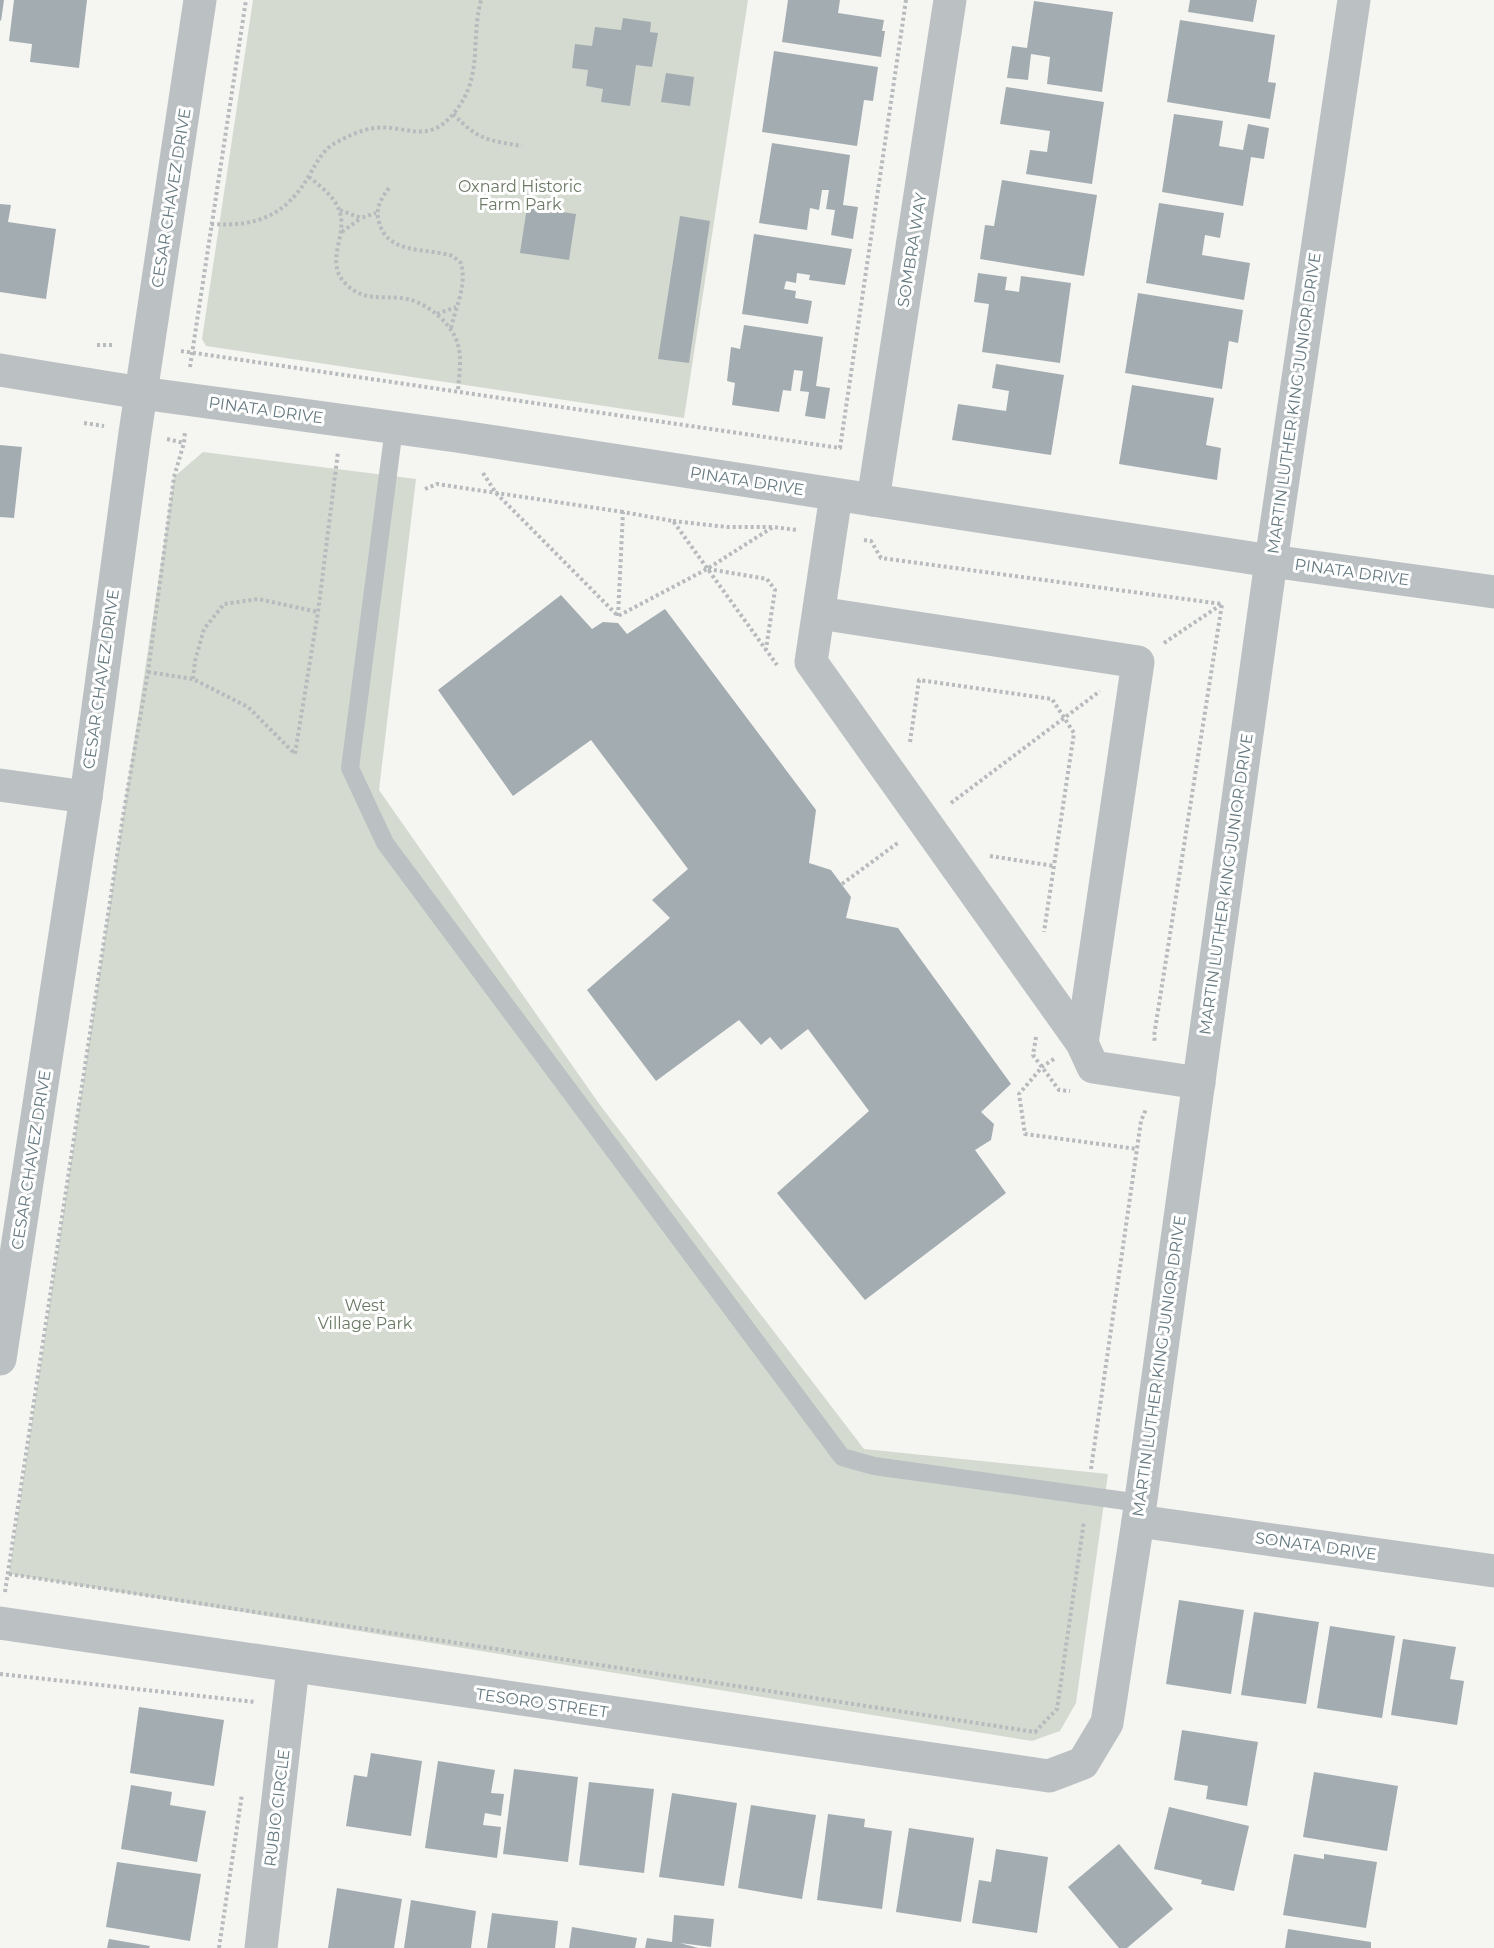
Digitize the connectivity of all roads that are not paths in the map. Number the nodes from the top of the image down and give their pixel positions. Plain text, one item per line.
1 (200, 0) edge
2 (950, 0) edge
3 (1354, 0) edge
4 (0, 370) edge
5 (141, 393) junction
6 (394, 428) junction
7 (836, 495) junction
8 (873, 500) junction
9 (1271, 561) junction
10 (1494, 592) edge
11 (819, 613) junction
12 (0, 785) edge
13 (86, 797) junction
14 (1082, 1043) junction
15 (1199, 1083) junction
16 (12, 1203) edge
17 (0, 1359) edge
18 (1139, 1512) junction
19 (1494, 1571) edge
20 (2, 1609) edge
21 (293, 1667) junction
22 (1083, 1763) joint
23 (261, 1948) edge

1 - 5 street, CESAR CHAVEZ DRIVE
2 - 8 street, SOMBRA WAY
3 - 9 street, MARTIN LUTHER KING JUNIOR DRIVE
4 - 5 street, PINATA DRIVE
5 - 6 street, PINATA DRIVE
5 - 13 street, CESAR CHAVEZ DRIVE
6 - 7 street, PINATA DRIVE
6 - 18 lane
7 - 8 street, PINATA DRIVE
7 - 11 street
8 - 9 street, PINATA DRIVE
9 - 10 street, PINATA DRIVE
9 - 15 street, MARTIN LUTHER KING JUNIOR DRIVE
11 - 14 street
11 - 14 street
12 - 13 street
13 - 16 street, CESAR CHAVEZ DRIVE
14 - 15 street
15 - 18 street, MARTIN LUTHER KING JUNIOR DRIVE
16 - 17 street, CESAR CHAVEZ DRIVE
18 - 19 street, SONATA DRIVE
18 - 22 street, MARTIN LUTHER KING JUNIOR DRIVE
20 - 21 street, TESORO STREET
21 - 22 street, TESORO STREET
21 - 23 street, RUBIO CIRCLE

